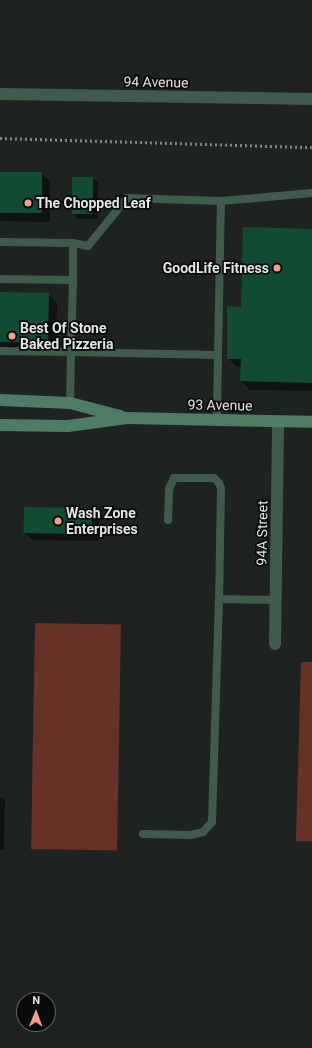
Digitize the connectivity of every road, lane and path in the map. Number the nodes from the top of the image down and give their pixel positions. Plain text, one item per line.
1 (0, 94) edge
2 (312, 99) edge
3 (0, 138) edge
4 (312, 147) edge
5 (312, 193) edge
6 (221, 201) junction
7 (0, 242) edge
8 (73, 243) junction
9 (0, 279) edge
10 (73, 280) junction
11 (0, 351) edge
12 (71, 352) junction
13 (218, 355) junction
14 (0, 400) edge
15 (70, 403) junction
16 (127, 418) junction
17 (217, 420) junction
18 (278, 422) junction
19 (312, 422) edge
20 (0, 425) edge
21 (168, 520) dead end
22 (219, 599) junction
23 (276, 600) junction
24 (274, 644) dead end
25 (143, 834) dead end

1 - 2 street, 94 Avenue
3 - 4 path
5 - 6 lane
6 - 8 lane
6 - 13 lane
7 - 8 lane
8 - 10 lane
9 - 10 lane
10 - 12 lane
11 - 12 lane
12 - 13 lane
12 - 15 lane
13 - 17 lane
14 - 15 main road, 93 Avenue
15 - 16 main road, 93 Avenue
16 - 17 main road, 93 Avenue
16 - 20 main road, 93 Avenue
17 - 18 main road, 93 Avenue
18 - 19 main road, 93 Avenue
18 - 23 street, 94A Street
21 - 22 lane
22 - 23 lane
22 - 25 lane
23 - 24 street, 94A Street

